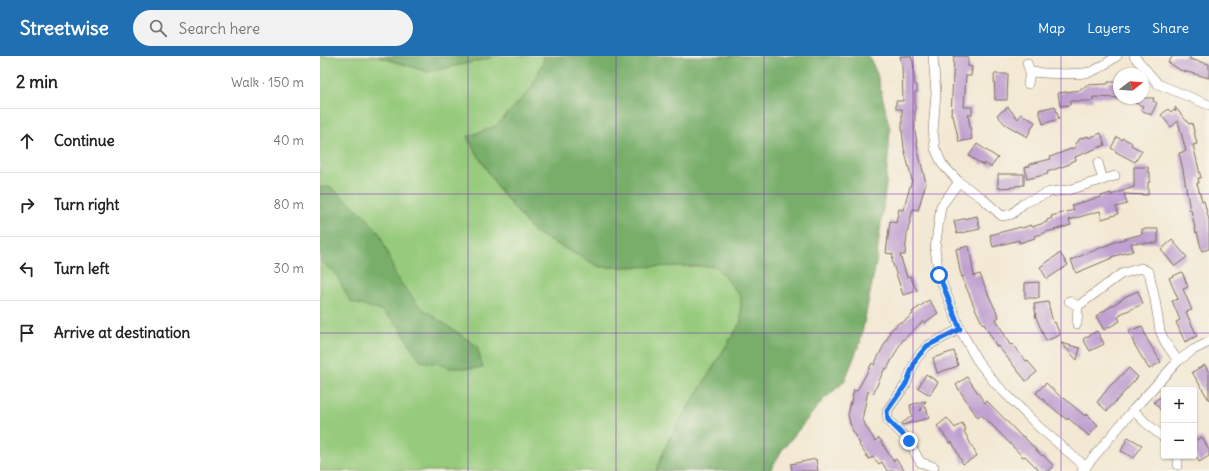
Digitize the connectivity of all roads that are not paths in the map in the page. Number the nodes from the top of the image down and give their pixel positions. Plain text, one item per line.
1 (933, 56) edge
2 (1117, 56) edge
3 (1134, 56) edge
4 (1027, 63) dead end
5 (1030, 72) junction
6 (1028, 84) dead end
7 (1209, 105) edge
8 (1098, 163) dead end
9 (1115, 176) dead end
10 (1103, 180) junction
11 (959, 182) junction
12 (1069, 301) dead end
13 (1078, 306) junction
14 (1077, 324) dead end
15 (960, 329) junction
16 (1209, 342) edge
17 (1178, 361) junction
18 (1133, 410) junction
19 (1161, 436) edge
20 (934, 467) dead end
21 (1084, 469) edge

1 - 11 street
2 - 5 street
3 - 7 street
4 - 5 street
5 - 6 street
8 - 10 street
9 - 10 street
10 - 11 street
11 - 15 street
12 - 13 street
13 - 14 street
13 - 17 street
15 - 20 street
15 - 21 street
16 - 17 street
17 - 18 street
18 - 19 street
18 - 21 street

